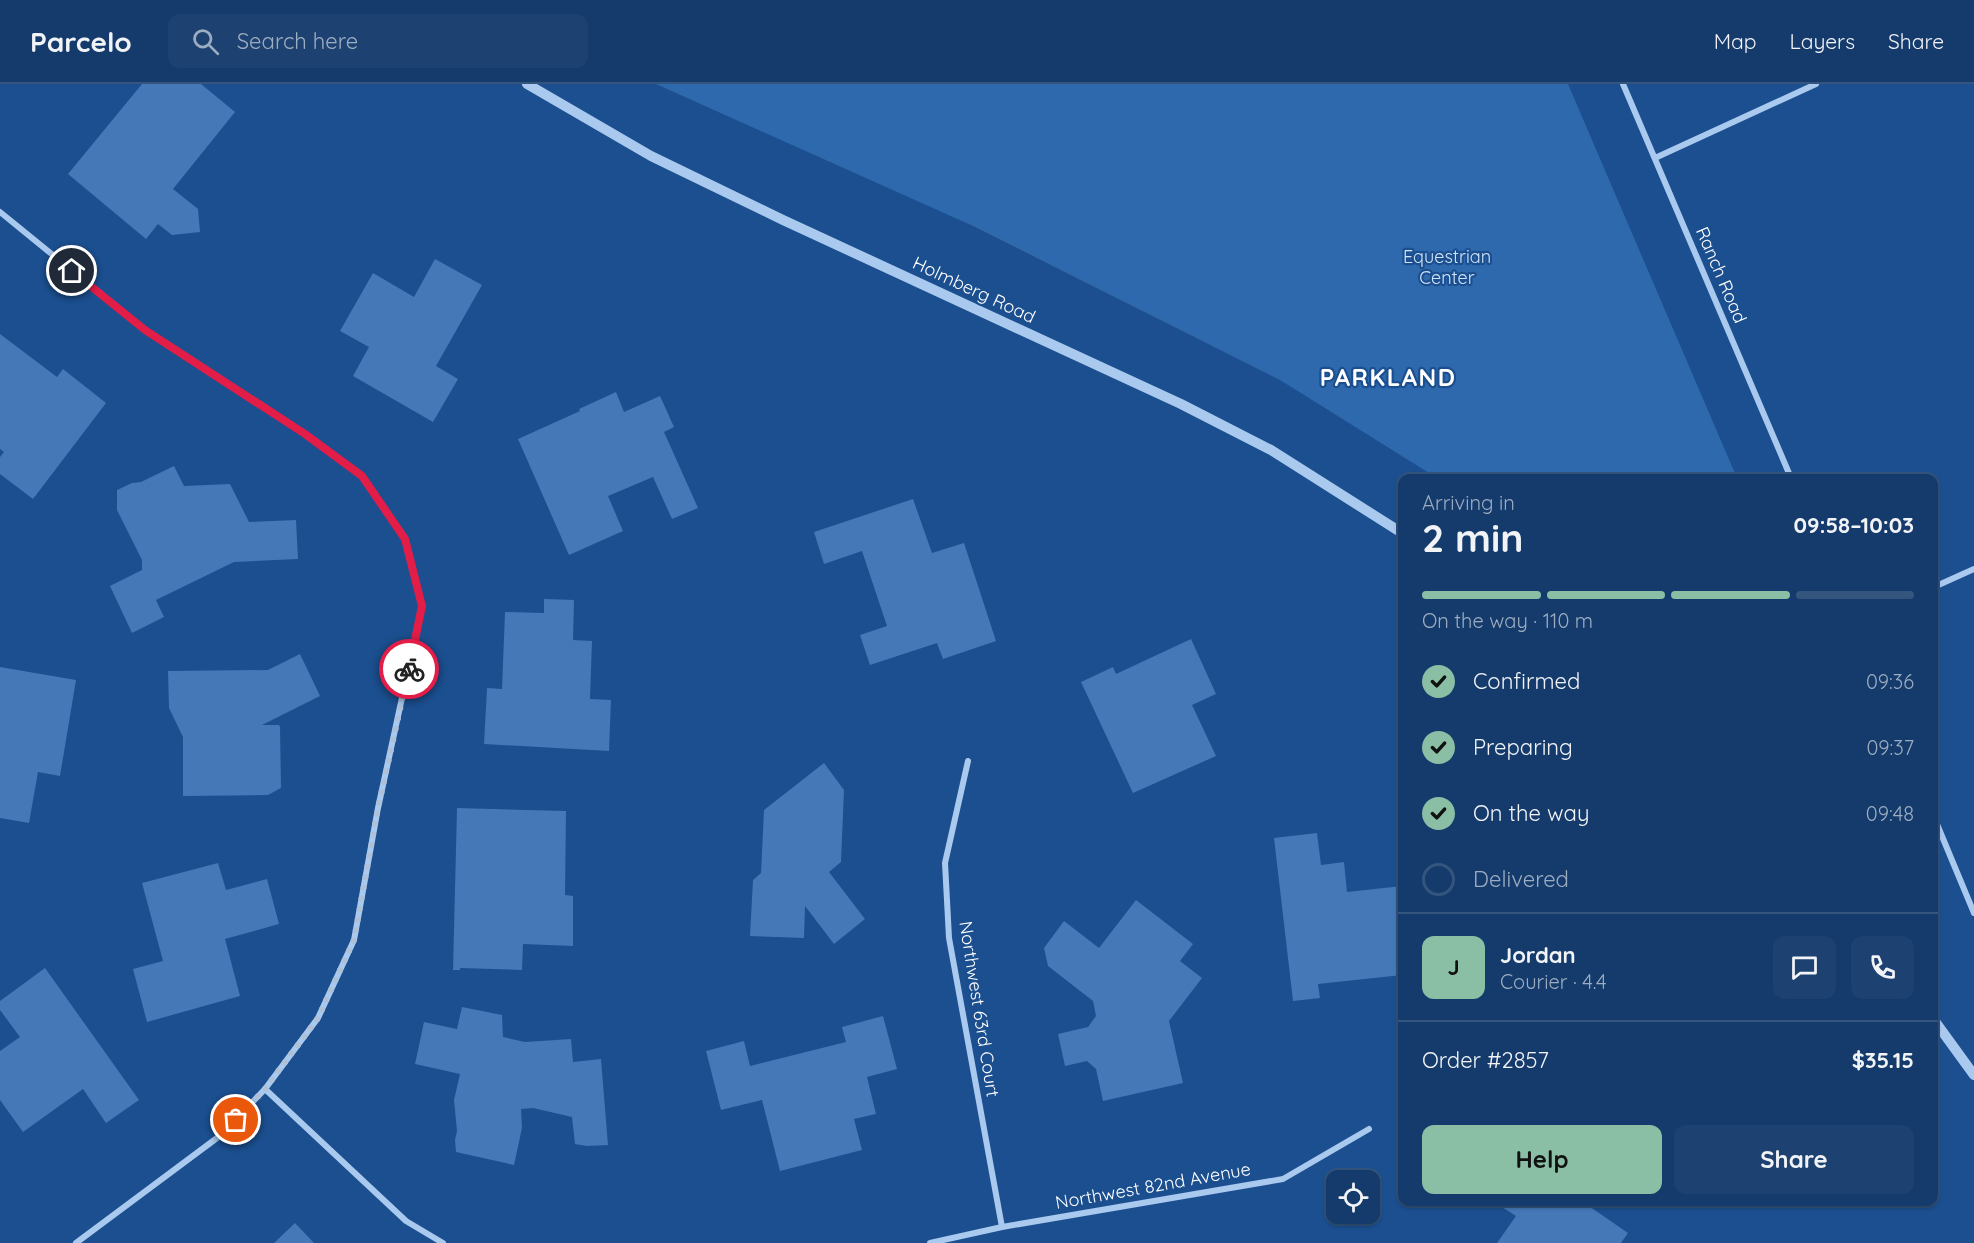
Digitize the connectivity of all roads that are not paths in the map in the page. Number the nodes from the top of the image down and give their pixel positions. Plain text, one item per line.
1 (527, 84) edge
2 (1623, 84) edge
3 (1816, 84) edge
4 (1655, 158) junction
5 (0, 212) edge
6 (1789, 474) edge
7 (1398, 529) edge
8 (1974, 569) edge
9 (1938, 585) edge
10 (968, 761) dead end
11 (1938, 826) edge
12 (1974, 912) edge
13 (1938, 1026) edge
14 (1974, 1075) edge
15 (265, 1089) junction
16 (1369, 1129) dead end
17 (1002, 1227) junction
18 (76, 1243) edge
19 (444, 1243) edge
20 (930, 1243) edge

1 - 7 street, Holmberg Road
2 - 4 street, Ranch Road
3 - 4 street
4 - 6 street, Ranch Road
5 - 15 street
8 - 9 street
10 - 17 street, Northwest 63rd Court
11 - 12 street
13 - 14 street
15 - 18 street
15 - 19 street
16 - 17 street, Northwest 82nd Avenue
17 - 20 street, Northwest 82nd Avenue

